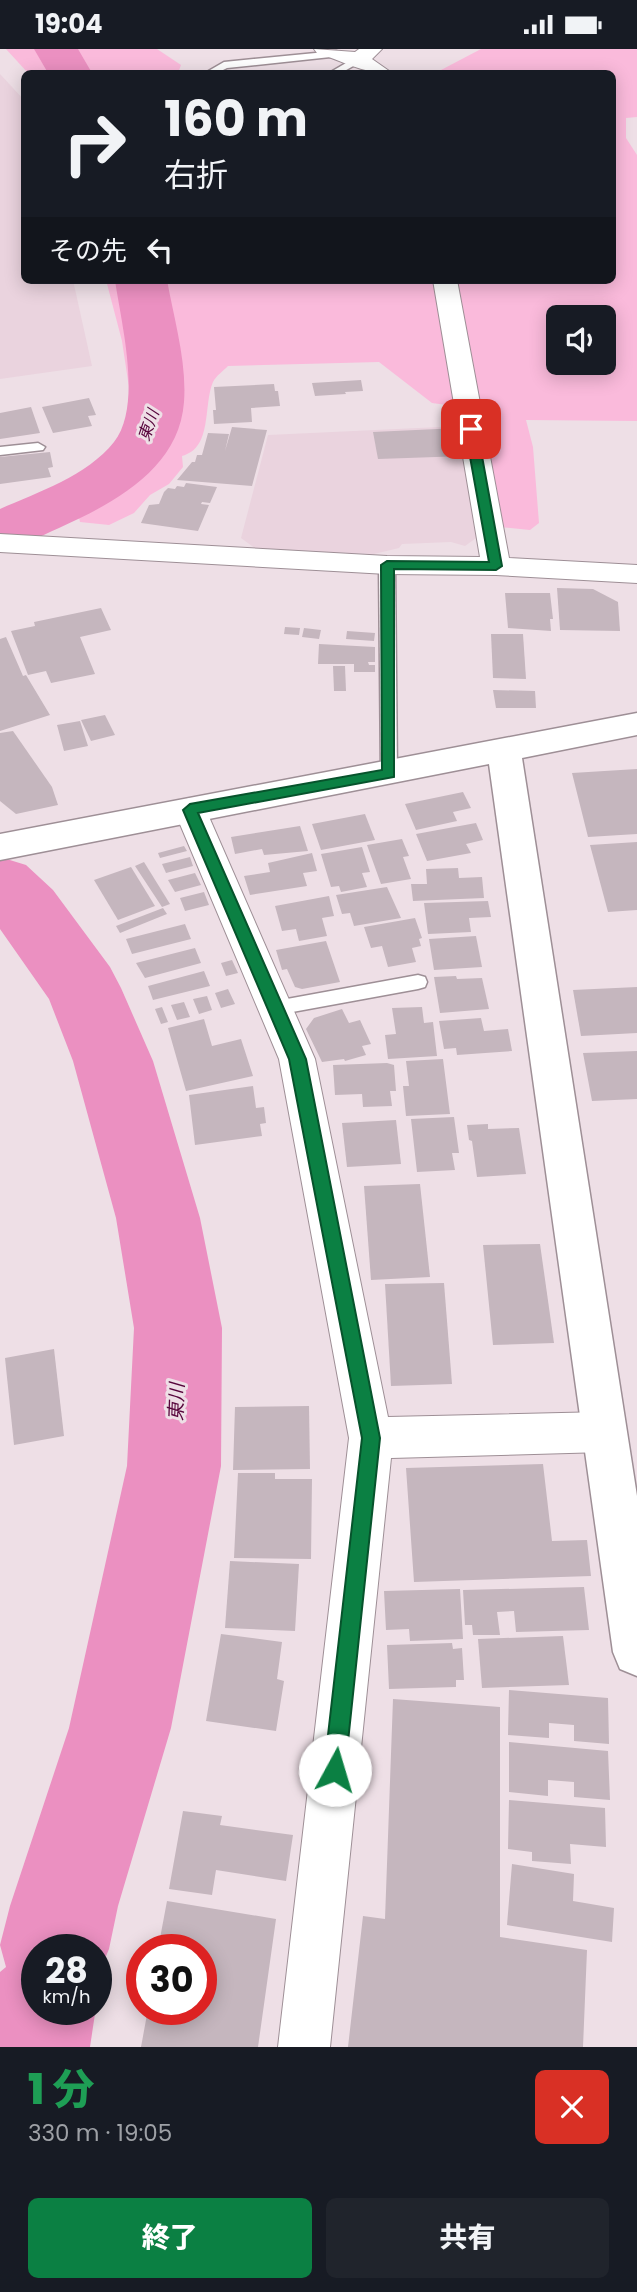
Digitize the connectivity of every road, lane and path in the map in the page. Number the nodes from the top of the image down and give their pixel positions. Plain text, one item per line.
1 (365, 54) edge
2 (331, 59) edge
3 (215, 70) edge
4 (379, 70) edge
5 (446, 284) edge
6 (38, 447) dead end
7 (0, 451) edge
8 (0, 543) edge
9 (387, 565) junction
10 (496, 566) junction
11 (637, 574) edge
12 (637, 725) edge
13 (504, 752) junction
14 (389, 774) junction
15 (190, 810) junction
16 (0, 847) edge
17 (418, 982) dead end
18 (276, 1009) junction
19 (604, 1432) junction
20 (371, 1438) junction
21 (637, 1652) edge
22 (304, 2047) edge

1 - 2 street
1 - 4 street
2 - 3 lane
5 - 10 street
6 - 7 lane
8 - 9 street
9 - 10 street
9 - 14 lane
10 - 11 street
12 - 13 street
13 - 14 street
13 - 19 street
14 - 15 street
15 - 16 street
15 - 18 street
17 - 18 lane
18 - 20 street
19 - 20 street
19 - 21 street
20 - 22 street

